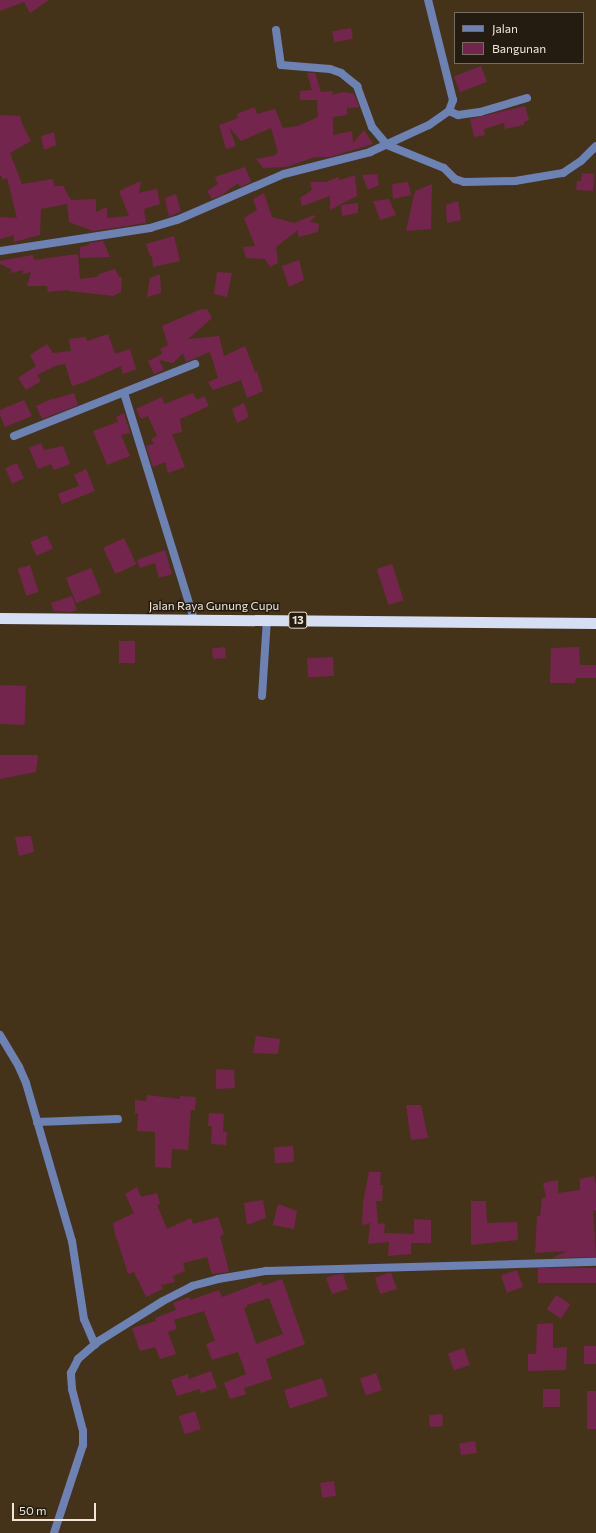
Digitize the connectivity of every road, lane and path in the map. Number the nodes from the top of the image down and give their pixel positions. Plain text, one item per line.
1 (428, 0) edge
2 (276, 30) dead end
3 (527, 98) dead end
4 (449, 111) junction
5 (387, 145) junction
6 (596, 146) edge
7 (0, 251) edge
8 (195, 364) dead end
9 (124, 393) junction
10 (14, 436) dead end
11 (0, 618) edge
12 (194, 619) junction
13 (267, 619) junction
14 (596, 623) edge
15 (262, 696) dead end
16 (0, 1035) edge
17 (118, 1120) dead end
18 (37, 1122) junction
19 (596, 1262) edge
20 (95, 1345) junction
21 (54, 1533) edge

1 - 4 street
2 - 5 street
3 - 4 street
4 - 5 street
5 - 6 street
5 - 7 street
8 - 9 street
9 - 10 street
9 - 12 street
11 - 12 highway, Jalan Raya Gunung Cupu / 13
12 - 13 highway, Jalan Raya Gunung Cupu / 13
13 - 14 highway, Jalan Raya Gunung Cupu / 13
13 - 15 street
16 - 18 street
17 - 18 street
18 - 20 street
19 - 20 street
20 - 21 street

